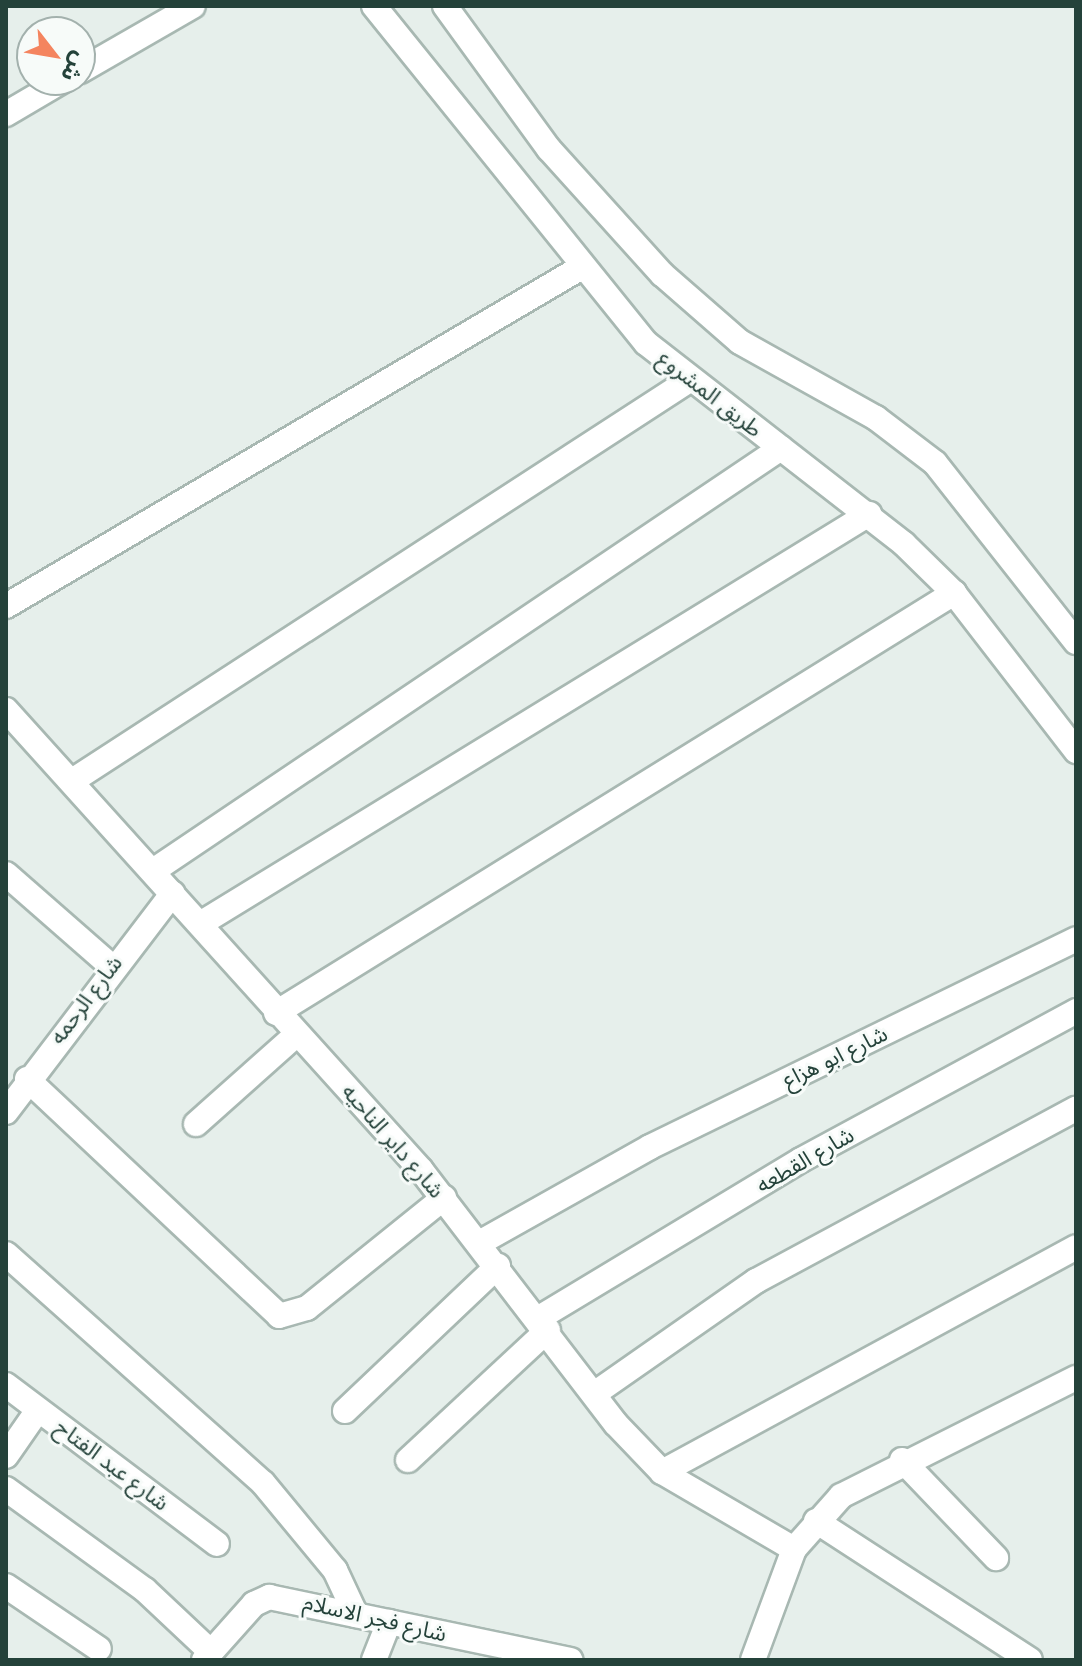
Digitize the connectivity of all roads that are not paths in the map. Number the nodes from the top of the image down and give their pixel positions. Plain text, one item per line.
1 (193, 6) edge
2 (374, 6) edge
3 (445, 6) edge
4 (96, 62) edge
5 (37, 96) edge
6 (6, 114) edge
7 (582, 267) junction
8 (688, 381) junction
9 (781, 448) junction
10 (869, 514) junction
11 (954, 593) junction
12 (6, 606) edge
13 (1076, 642) edge
14 (6, 710) edge
15 (1076, 751) edge
16 (72, 781) junction
17 (153, 871) junction
18 (6, 874) edge
19 (173, 893) junction
20 (200, 924) junction
21 (1076, 939) edge
22 (111, 966) junction
23 (1076, 1011) edge
24 (276, 1013) junction
25 (296, 1035) junction
26 (27, 1079) junction
27 (1076, 1109) edge
28 (6, 1112) edge
29 (196, 1124) dead end
30 (444, 1198) junction
31 (481, 1242) junction
32 (1076, 1247) edge
33 (6, 1254) edge
34 (498, 1266) junction
35 (544, 1324) junction
36 (1076, 1378) edge
37 (6, 1385) edge
38 (594, 1394) junction
39 (38, 1410) junction
40 (345, 1411) dead end
41 (6, 1456) edge
42 (408, 1460) dead end
43 (902, 1460) junction
44 (662, 1472) junction
45 (6, 1489) edge
46 (816, 1521) junction
47 (217, 1544) dead end
48 (794, 1549) junction
49 (996, 1558) dead end
50 (6, 1586) edge
51 (356, 1615) junction
52 (389, 1622) junction
53 (99, 1649) dead end
54 (207, 1655) edge
55 (374, 1660) edge
56 (570, 1660) edge
57 (753, 1660) edge
58 (1030, 1660) edge

1 - 4 street
2 - 7 street, طريق المشروع
3 - 13 street
5 - 6 street
7 - 8 street, طريق المشروع
7 - 12 street
8 - 9 street, طريق المشروع
8 - 16 street
9 - 10 street, طريق المشروع
9 - 17 street
10 - 11 street, طريق المشروع
10 - 20 street
11 - 15 street, طريق المشروع
11 - 24 street
14 - 16 street, شارع داير الناحيه
16 - 17 street, شارع داير الناحيه
17 - 19 street, شارع داير الناحيه
18 - 22 street
19 - 20 street, شارع داير الناحيه
19 - 22 street, شارع الرحمه
20 - 24 street, شارع داير الناحيه
21 - 31 street, شارع ابو هزاع
22 - 26 street, شارع الرحمه
23 - 35 street, شارع القطعه
24 - 25 street, شارع داير الناحيه
25 - 29 street
25 - 30 street, شارع داير الناحيه
26 - 28 street, شارع الرحمه
26 - 30 street
27 - 38 street
30 - 31 street, شارع داير الناحيه
31 - 34 street, شارع داير الناحيه
32 - 44 street
33 - 51 street
34 - 35 street, شارع داير الناحيه
34 - 40 street
35 - 38 street, شارع داير الناحيه
35 - 42 street, شارع القطعه
36 - 43 street
37 - 39 street, شارع عبد الفتاح
38 - 44 street, شارع داير الناحيه
39 - 41 street
39 - 47 street, شارع عبد الفتاح
43 - 46 street
43 - 49 street
44 - 48 street, شارع داير الناحيه
45 - 54 street
46 - 48 street
46 - 58 street
48 - 57 street
50 - 53 street
51 - 52 street, شارع فجر الاسلام
51 - 54 street, شارع فجر الاسلام
52 - 55 street
52 - 56 street, شارع فجر الاسلام

